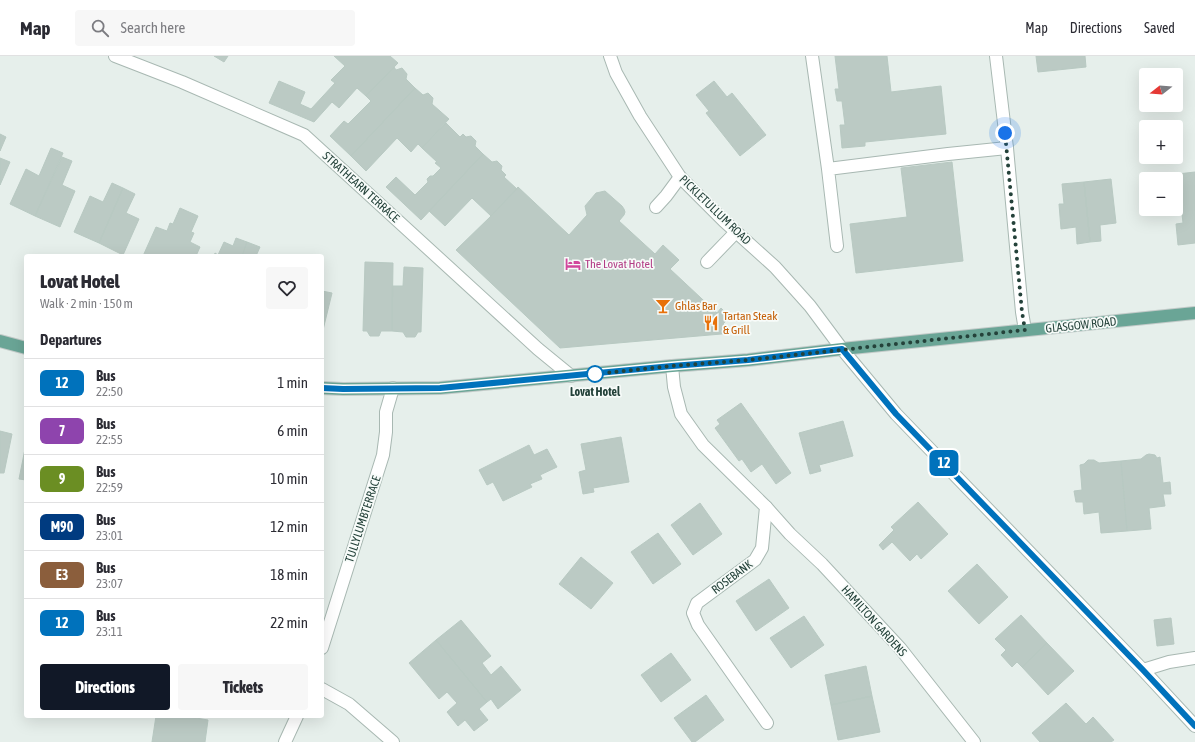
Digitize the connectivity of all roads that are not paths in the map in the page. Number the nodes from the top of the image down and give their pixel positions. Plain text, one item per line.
1 (115, 56) edge
2 (610, 56) edge
3 (812, 56) edge
4 (996, 56) edge
5 (1007, 148) junction
6 (828, 169) junction
7 (680, 177) junction
8 (656, 207) dead end
9 (736, 232) junction
10 (837, 246) dead end
11 (708, 262) dead end
12 (1195, 313) edge
13 (1025, 330) junction
14 (0, 341) edge
15 (24, 347) edge
16 (842, 349) junction
17 (672, 366) junction
18 (571, 376) junction
19 (324, 388) edge
20 (393, 388) junction
21 (766, 507) junction
22 (324, 642) edge
23 (1195, 658) edge
24 (1143, 670) junction
25 (324, 690) edge
26 (296, 718) edge
27 (767, 723) dead end
28 (1195, 726) edge
29 (285, 742) edge
30 (393, 742) edge
31 (974, 742) edge

1 - 18 street, STRATHEARN TERRACE
2 - 7 street, PICKLETULLUM ROAD
3 - 6 street
4 - 5 street
5 - 6 street
5 - 13 street
6 - 10 street
7 - 8 street
7 - 9 street, PICKLETULLUM ROAD
9 - 11 street
9 - 16 street, PICKLETULLUM ROAD
12 - 13 main road, GLASGOW ROAD
13 - 16 main road, GLASGOW ROAD
14 - 15 main road
16 - 17 main road, GLASGOW ROAD
16 - 24 street, PICKLETULLUM ROAD
17 - 18 main road, GLASGOW ROAD
17 - 21 street
18 - 20 main road, GLASGOW ROAD
19 - 20 main road, GLASGOW ROAD
20 - 22 street, TULLYLUMBTERRACE
21 - 27 street, ROSEBANK
21 - 31 street, HAMILTON GARDENS
23 - 24 street
24 - 28 street, PICKLETULLUM ROAD
25 - 30 street
26 - 29 street

